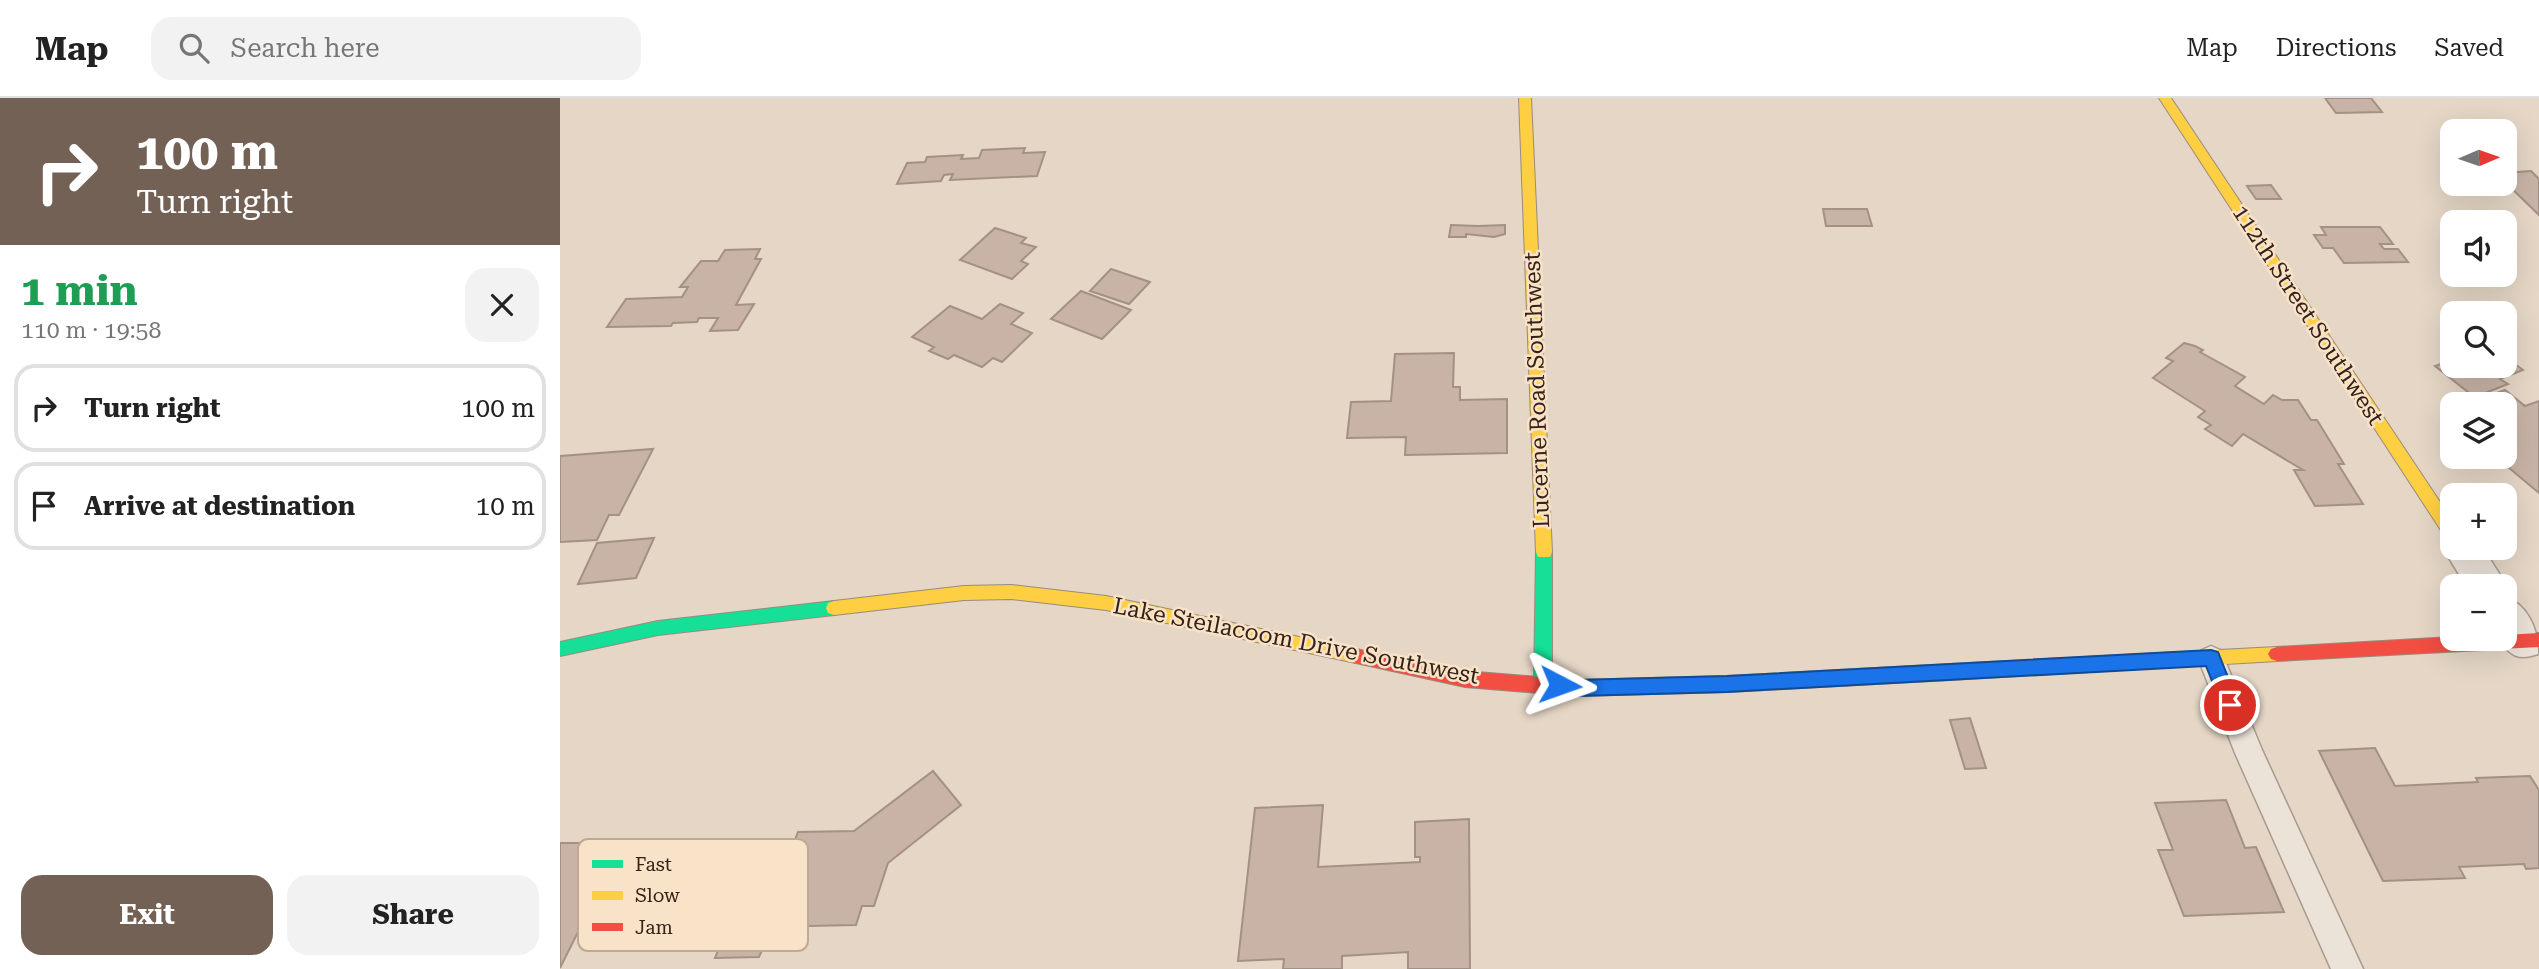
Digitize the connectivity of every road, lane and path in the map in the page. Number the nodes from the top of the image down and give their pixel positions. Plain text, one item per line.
1 (2165, 98) edge
2 (1526, 99) edge
3 (2440, 515) edge
4 (2522, 631) edge
5 (560, 649) edge
6 (2211, 658) junction
7 (1543, 682) junction
8 (2347, 969) edge

1 - 3 street, 112th Street Southwest
2 - 7 street, Lucerne Road Southwest
4 - 6 street, Lake Steilacoom Drive Southwest
5 - 7 street, Lake Steilacoom Drive Southwest
6 - 7 street, Lake Steilacoom Drive Southwest
6 - 8 lane

